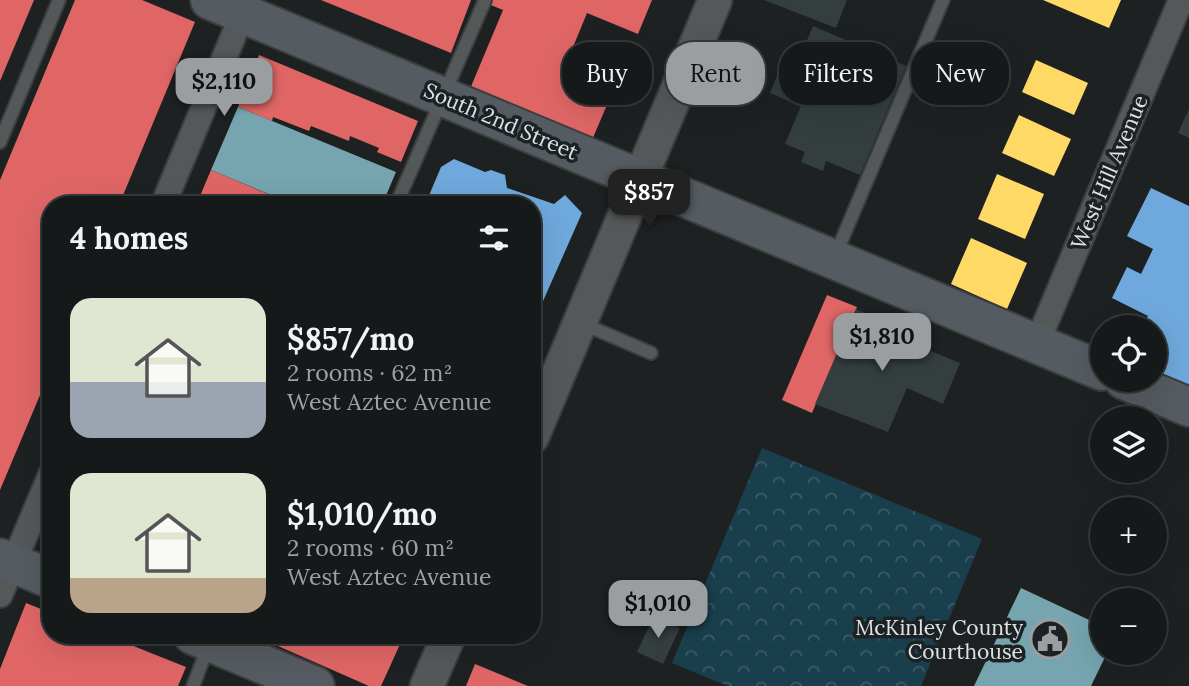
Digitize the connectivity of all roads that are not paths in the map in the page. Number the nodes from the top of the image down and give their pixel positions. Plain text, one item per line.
1 (59, 0) edge
2 (485, 0) edge
3 (715, 0) edge
4 (943, 0) edge
5 (1181, 0) edge
6 (234, 5) edge
7 (442, 96) junction
8 (0, 142) edge
9 (640, 178) junction
10 (166, 196) edge
11 (400, 196) edge
12 (834, 259) junction
13 (580, 323) junction
14 (1037, 343) junction
15 (651, 353) dead end
16 (1090, 366) edge
17 (1153, 392) edge
18 (1189, 407) edge
19 (541, 416) edge
20 (42, 493) edge
21 (4, 572) edge
22 (42, 578) edge
23 (204, 644) edge
24 (220, 644) edge
25 (445, 644) edge
26 (193, 686) edge
27 (315, 686) edge
28 (427, 686) edge

1 - 8 lane
2 - 7 lane
3 - 9 main road
4 - 12 lane
5 - 14 street, West Hill Avenue
6 - 7 main road, South 2nd Street
6 - 10 street
7 - 9 main road, South 2nd Street
7 - 11 lane
9 - 12 main road, South 2nd Street
9 - 13 main road
12 - 14 main road, South 2nd Street
13 - 15 lane
13 - 19 main road
14 - 16 main road, South 2nd Street
17 - 18 main road
20 - 21 street
21 - 22 main road
23 - 26 lane
24 - 27 main road
25 - 28 main road

